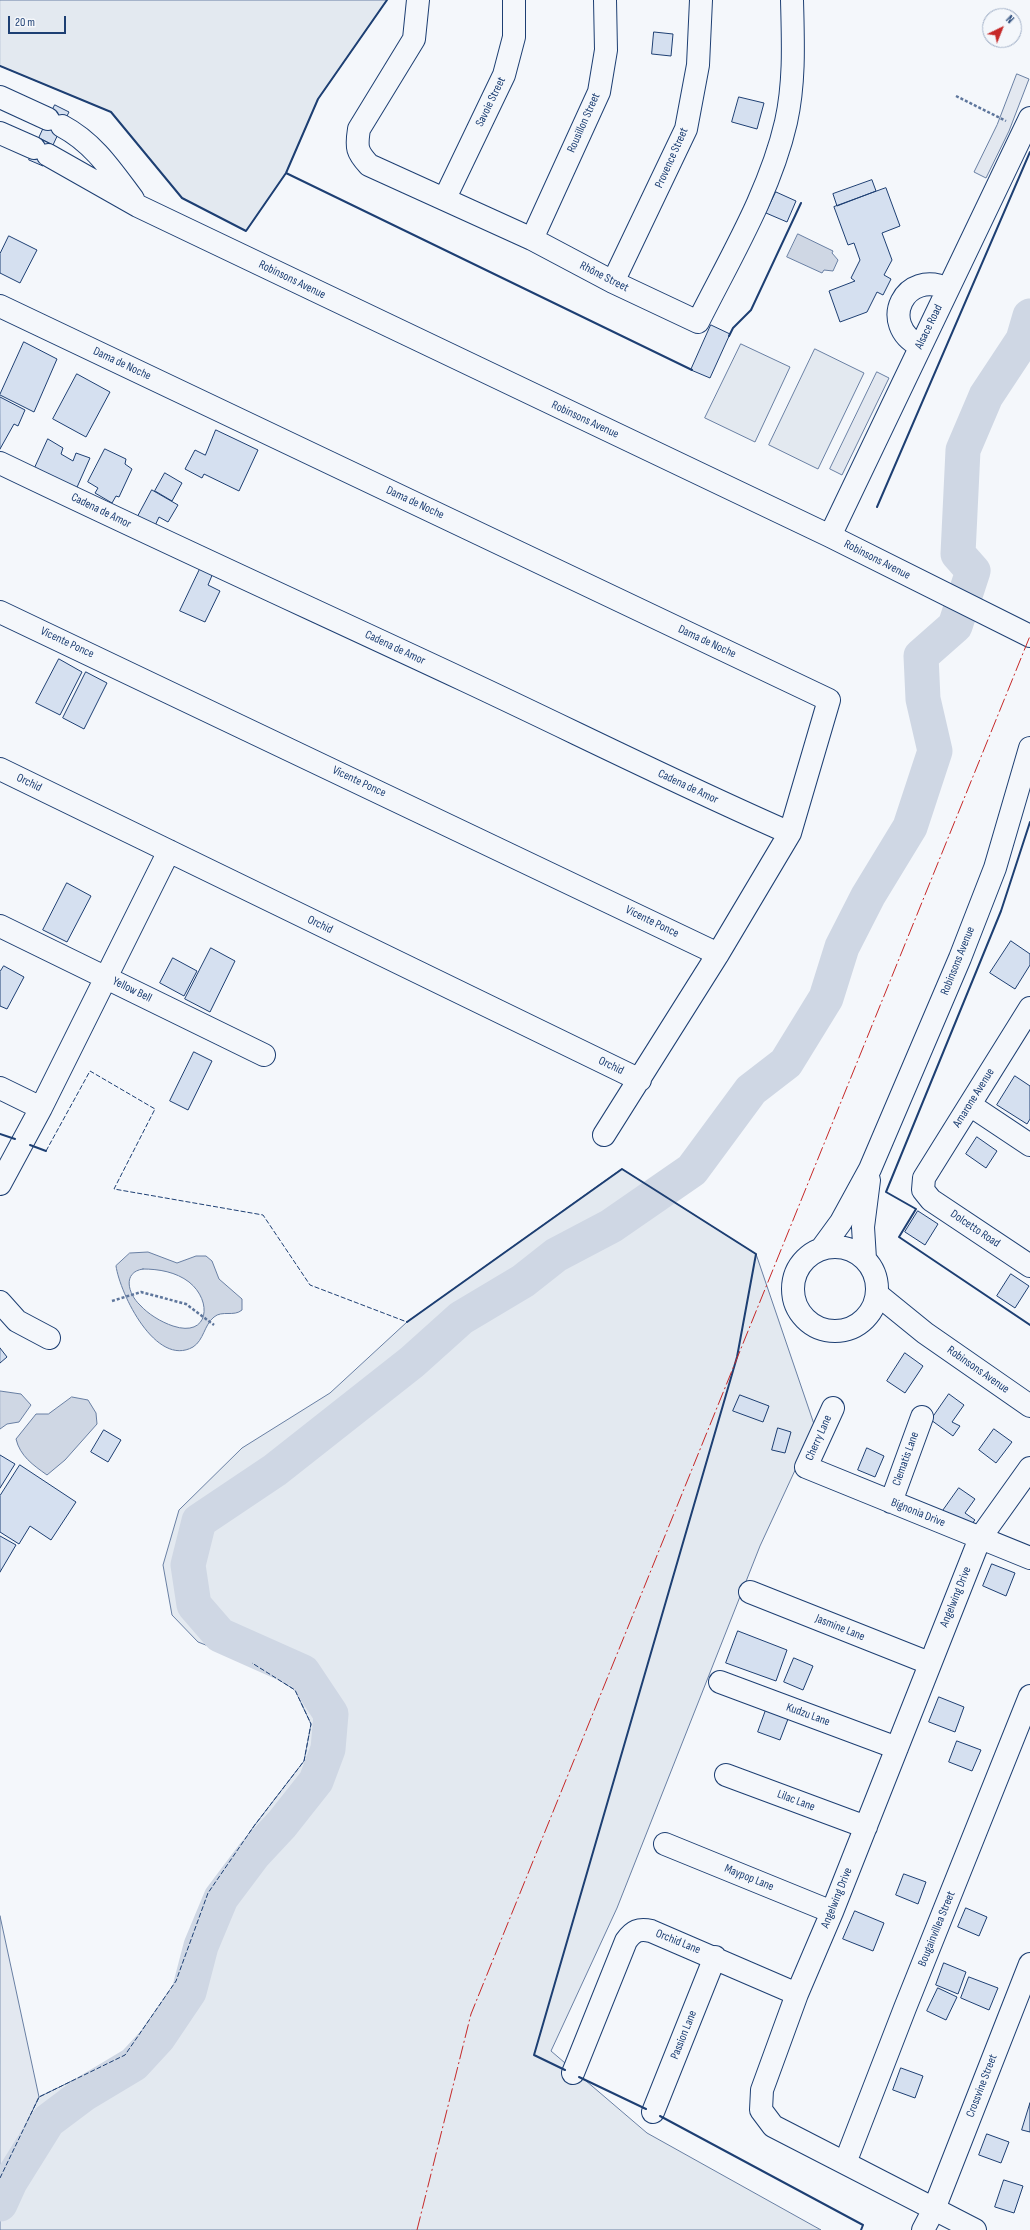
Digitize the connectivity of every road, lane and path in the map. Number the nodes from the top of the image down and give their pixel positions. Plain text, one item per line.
1 (418, 0) edge
2 (514, 0) edge
3 (605, 0) edge
4 (700, 0) edge
5 (792, 0) edge
6 (956, 96) dead end
7 (0, 97) edge
8 (1027, 125) edge
9 (0, 134) edge
10 (444, 198) junction
11 (138, 206) junction
12 (532, 239) junction
13 (613, 282) junction
14 (948, 289) junction
15 (0, 306) edge
16 (920, 346) junction
17 (0, 463) edge
18 (830, 536) junction
19 (0, 612) edge
20 (1030, 636) edge
21 (1030, 748) edge
22 (0, 769) edge
23 (790, 832) junction
24 (169, 851) junction
25 (0, 926) edge
26 (718, 954) junction
27 (106, 978) junction
28 (1030, 1008) edge
29 (264, 1055) dead end
30 (640, 1080) junction
31 (0, 1088) edge
32 (970, 1105) junction
33 (41, 1108) junction
34 (604, 1136) dead end
35 (1030, 1145) edge
36 (870, 1169) junction
37 (3, 1173) edge
38 (923, 1190) joint
39 (822, 1248) junction
40 (865, 1259) junction
41 (1030, 1266) edge
42 (877, 1294) junction
43 (112, 1301) dead end
44 (0, 1302) edge
45 (866, 1318) junction
46 (213, 1324) dead end
47 (925, 1333) junction
48 (49, 1338) dead end
49 (1030, 1406) edge
50 (832, 1408) dead end
51 (922, 1417) dead end
52 (806, 1467) joint
53 (1030, 1468) edge
54 (891, 1502) junction
55 (980, 1538) junction
56 (1030, 1558) edge
57 (750, 1592) dead end
58 (929, 1663) junction
59 (720, 1682) dead end
60 (1030, 1696) edge
61 (897, 1748) junction
62 (726, 1774) dead end
63 (866, 1827) junction
64 (665, 1844) dead end
65 (832, 1912) junction
66 (715, 1957) junction
67 (1030, 1964) edge
68 (797, 1994) junction
69 (573, 2073) dead end
70 (653, 2112) dead end
71 (845, 2163) junction
72 (934, 2209) junction
73 (923, 2230) edge
74 (975, 2230) edge

1 - 10 street, Rhône Street
2 - 10 street, Savoie Street
3 - 12 street, Rousillon Street
4 - 13 street, Provence Street
5 - 13 street, Rhône Street
6 - 8 path
7 - 11 street, Robinsons Avenue
8 - 14 street, Alsace Road
9 - 11 street, Robinsons Avenue
10 - 12 street, Rhône Street
11 - 18 street, Robinsons Avenue
12 - 13 street, Rhône Street
14 - 16 street, Alsace Road
14 - 16 street
15 - 23 street, Dama de Noche
16 - 18 street, Alsace Road
17 - 23 street, Cadena de Amor
18 - 20 street, Robinsons Avenue
19 - 26 street, Vicente Ponce
21 - 36 street, Robinsons Avenue
22 - 24 street, Orchid
23 - 26 street
24 - 27 street
24 - 30 street, Orchid
25 - 27 street, Yellow Bell
26 - 30 street
27 - 29 street, Yellow Bell
27 - 33 street
28 - 32 street, Amarone Avenue
30 - 34 street
31 - 33 street
32 - 35 street
32 - 38 street, Amarone Avenue
33 - 37 street
36 - 39 street, Robinsons Avenue
36 - 40 street, Robinsons Avenue
38 - 41 street, Dolcetto Road
39 - 40 street
39 - 45 street
40 - 42 street
42 - 45 street
42 - 47 street, Robinsons Avenue
43 - 46 path
44 - 48 street
45 - 47 street, Robinsons Avenue
47 - 49 street, Robinsons Avenue
50 - 52 street, Cherry Lane
51 - 54 street, Clematis Lane
52 - 54 street, Bignonia Drive
53 - 55 street, Angelwing Drive
54 - 55 street, Bignonia Drive
55 - 56 street, Bignonia Drive
55 - 58 street, Angelwing Drive
57 - 58 street, Jasmine Lane
58 - 61 street, Angelwing Drive
59 - 61 street, Kudzu Lane
60 - 71 street, Bougainvillea Street
61 - 63 street, Angelwing Drive
62 - 63 street, Lilac Lane
63 - 65 street, Angelwing Drive
64 - 65 street, Maypop Lane
65 - 68 street, Angelwing Drive
66 - 68 street, Orchid Lane
66 - 69 street, Orchid Lane
66 - 70 street, Passion Lane
67 - 72 street, Crossvine Street
68 - 71 street, Angelwing Drive
71 - 72 street, Angelwing Drive
72 - 73 street, Crossvine Street
72 - 74 street, Angelwing Drive

